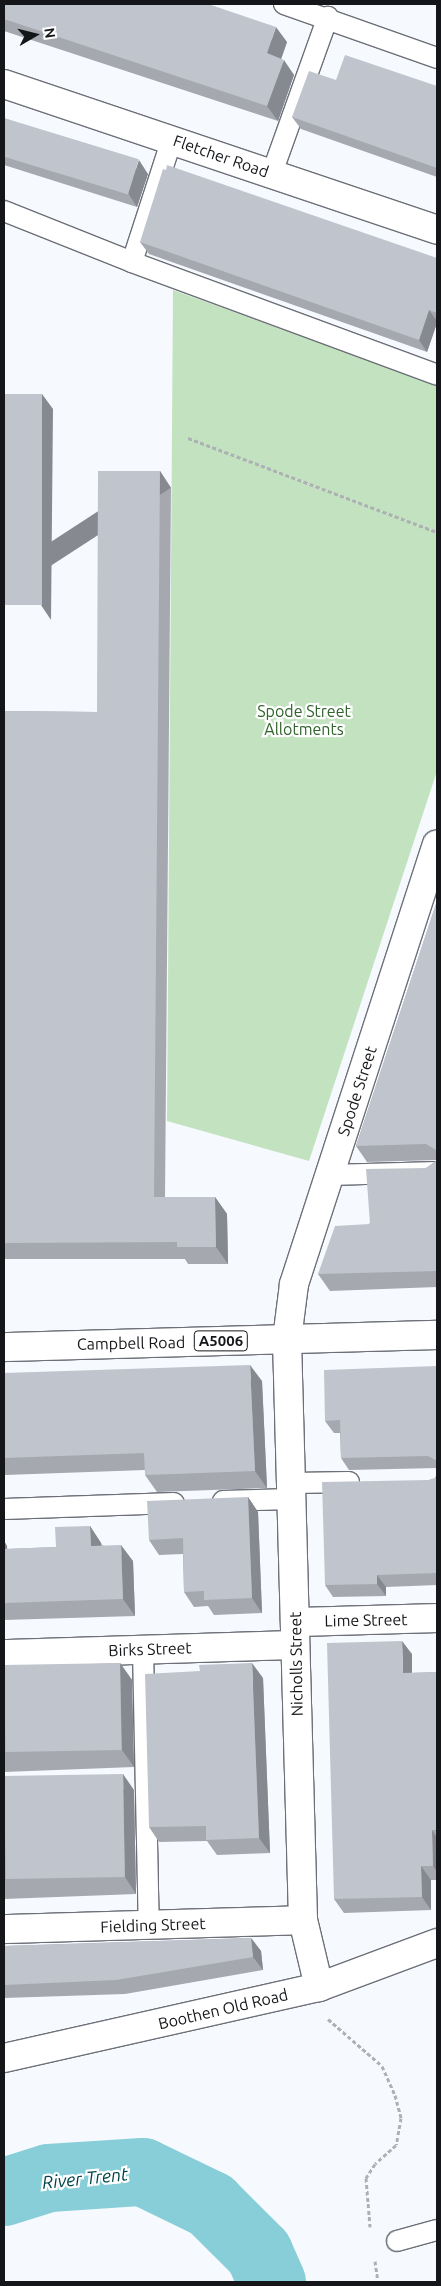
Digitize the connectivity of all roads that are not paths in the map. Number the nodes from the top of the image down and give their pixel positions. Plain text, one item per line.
1 (284, 4) edge
2 (328, 17) junction
3 (437, 58) edge
4 (4, 84) edge
5 (172, 139) junction
6 (272, 173) junction
7 (4, 211) edge
8 (437, 230) edge
9 (132, 262) junction
10 (437, 375) edge
11 (437, 845) edge
12 (437, 1172) edge
13 (330, 1175) junction
14 (437, 1335) edge
15 (287, 1339) junction
16 (4, 1347) edge
17 (370, 1482) edge
18 (292, 1491) junction
19 (4, 1509) edge
20 (437, 1618) edge
21 (295, 1633) junction
22 (142, 1650) junction
23 (4, 1654) edge
24 (303, 1920) junction
25 (149, 1925) junction
26 (4, 1929) edge
27 (437, 1943) edge
28 (319, 1987) junction
29 (4, 2058) edge
30 (437, 2230) edge
31 (397, 2241) dead end

1 - 2 lane
2 - 3 lane
2 - 6 lane
4 - 5 street, Fletcher Road
5 - 6 street, Fletcher Road
5 - 9 lane
6 - 8 street, Fletcher Road
7 - 9 lane
9 - 10 lane
11 - 13 street, Spode Street
12 - 13 lane
13 - 15 street, Spode Street
14 - 15 street, Campbell Road / A5006
15 - 16 street, Campbell Road / A5006
15 - 18 street, Nicholls Street
17 - 18 lane
18 - 19 lane
18 - 21 street, Nicholls Street
20 - 21 street, Lime Street
21 - 22 street, Birks Street
21 - 24 street, Nicholls Street
22 - 23 street, Birks Street
22 - 25 lane
24 - 25 street, Fielding Street
24 - 28 street, Nicholls Street
25 - 26 street, Fielding Street
27 - 28 street, Boothen Old Road
28 - 29 street, Boothen Old Road
30 - 31 lane

